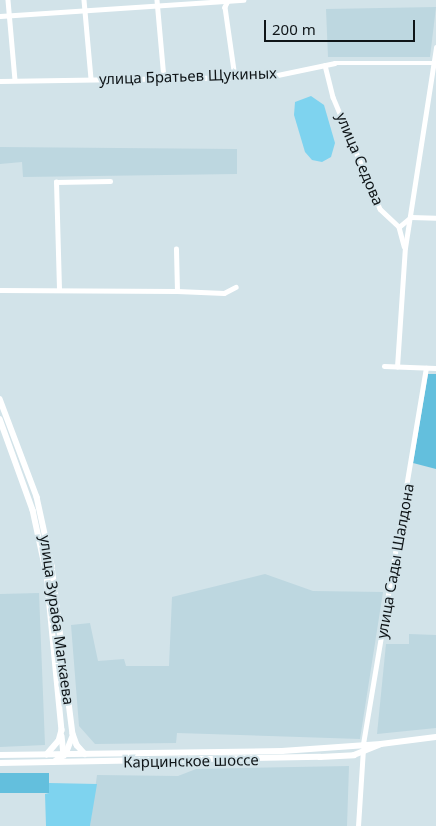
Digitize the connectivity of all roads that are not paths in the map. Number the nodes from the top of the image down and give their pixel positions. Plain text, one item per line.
1 (8, 0) edge
2 (84, 0) edge
3 (243, 0) edge
4 (228, 1) edge
5 (158, 3) edge
6 (85, 9) junction
7 (0, 16) edge
8 (9, 16) junction
9 (436, 47) edge
10 (435, 63) edge
11 (325, 64) junction
12 (164, 78) junction
13 (235, 78) junction
14 (91, 79) junction
15 (15, 80) junction
16 (0, 81) edge
17 (110, 181) dead end
18 (412, 217) junction
19 (436, 218) edge
20 (399, 227) junction
21 (405, 248) junction
22 (176, 249) dead end
23 (236, 288) dead end
24 (0, 290) edge
25 (59, 290) junction
26 (177, 291) junction
27 (384, 366) dead end
28 (397, 367) junction
29 (426, 368) junction
30 (436, 368) edge
31 (0, 398) edge
32 (0, 419) edge
33 (18, 439) junction
34 (10, 442) junction
35 (62, 734) junction
36 (72, 734) junction
37 (436, 737) edge
38 (363, 744) junction
39 (381, 744) junction
40 (362, 753) junction
41 (85, 754) junction
42 (0, 755) edge
43 (47, 755) junction
44 (64, 755) junction
45 (73, 762) junction
46 (0, 763) edge
47 (52, 763) junction
48 (358, 826) edge

1 - 8 street
2 - 6 street
3 - 4 street
4 - 5 street
4 - 13 street
5 - 6 street
5 - 12 street
6 - 8 street
6 - 14 street
7 - 8 street
8 - 15 street
9 - 10 street
10 - 11 street, улица Братьев Щукиных
10 - 18 street
11 - 13 street, улица Братьев Щукиных
11 - 20 street, улица Седова
12 - 13 street, улица Братьев Щукиных
12 - 14 street, улица Братьев Щукиных
14 - 15 street, улица Братьев Щукиных
15 - 16 street, улица Братьев Щукиных
17 - 25 street
18 - 19 street
18 - 20 street
18 - 21 street
20 - 21 street, улица Седова
21 - 28 street
22 - 26 street
23 - 26 street
24 - 25 street
25 - 26 street
27 - 28 street
28 - 29 street
29 - 30 street
29 - 38 street, улица Сады Шалдона
31 - 33 main road, улица Зураба Магкаева
32 - 34 main road, улица Зураба Магкаева
33 - 34 street
33 - 36 main road, улица Зураба Магкаева
34 - 35 main road, улица Зураба Магкаева
35 - 43 main road
35 - 44 main road, улица Зураба Магкаева
36 - 41 main road, улица Зураба Магкаева
36 - 44 main road
37 - 39 main road, Карцинское шоссе
38 - 39 main road, Карцинское шоссе
38 - 40 street, улица Сады Шалдона
38 - 41 main road, Карцинское шоссе
39 - 40 main road, Карцинское шоссе
40 - 45 main road, Карцинское шоссе
40 - 48 street, улица Сады Шалдона
41 - 44 main road, Карцинское шоссе
42 - 43 main road, Карцинское шоссе
43 - 44 main road, Карцинское шоссе
44 - 45 main road
44 - 47 main road
45 - 47 main road, Карцинское шоссе
46 - 47 main road, Карцинское шоссе

